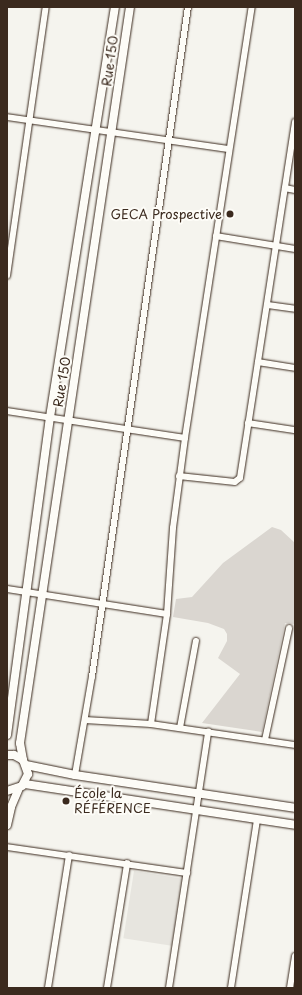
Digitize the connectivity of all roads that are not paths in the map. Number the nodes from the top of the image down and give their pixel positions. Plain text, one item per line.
1 (46, 7) edge
2 (115, 7) edge
3 (130, 7) edge
4 (188, 7) edge
5 (252, 7) edge
6 (7, 117) edge
7 (31, 121) junction
8 (295, 127) edge
9 (94, 131) junction
10 (112, 132) junction
11 (168, 141) junction
12 (229, 149) junction
13 (285, 188) junction
14 (295, 190) edge
15 (216, 236) junction
16 (276, 247) junction
17 (295, 249) edge
18 (7, 276) edge
19 (268, 305) junction
20 (295, 309) edge
21 (258, 362) junction
22 (295, 368) edge
23 (7, 411) edge
24 (50, 417) junction
25 (69, 419) junction
26 (248, 423) junction
27 (128, 430) junction
28 (295, 430) edge
29 (185, 438) junction
30 (180, 476) junction
31 (7, 589) edge
32 (28, 592) junction
33 (44, 593) junction
34 (103, 604) junction
35 (167, 614) junction
36 (289, 629) dead end
37 (196, 641) dead end
38 (85, 720) junction
39 (150, 724) junction
40 (180, 728) junction
41 (208, 732) junction
42 (7, 735) edge
43 (265, 740) junction
44 (295, 745) edge
45 (7, 755) edge
46 (24, 762) junction
47 (75, 775) junction
48 (22, 786) junction
49 (7, 791) edge
50 (198, 794) junction
51 (295, 808) edge
52 (196, 810) junction
53 (257, 820) junction
54 (7, 825) edge
55 (295, 825) edge
56 (7, 847) edge
57 (69, 856) junction
58 (127, 864) junction
59 (187, 873) junction
60 (295, 956) edge
61 (48, 988) edge
62 (107, 988) edge
63 (169, 988) edge
64 (231, 988) edge
65 (290, 988) edge

1 - 7 street
2 - 9 main road, Rue 150
3 - 10 main road, Rue 150
4 - 11 street
5 - 12 street
6 - 7 street
7 - 9 street
7 - 18 street
8 - 13 street
9 - 10 street
9 - 24 main road, Rue 150
10 - 11 street
10 - 25 main road, Rue 150
11 - 12 street
11 - 27 street
12 - 15 street
13 - 14 street
13 - 16 street
15 - 16 street
15 - 29 street
16 - 17 street
16 - 19 street
19 - 20 street
19 - 21 street
21 - 22 street
21 - 26 street
23 - 24 street
24 - 25 street
24 - 32 main road, Rue 150
25 - 27 street
25 - 33 main road, Rue 150
26 - 28 street
26 - 30 street
27 - 29 street
27 - 34 street
29 - 30 street
30 - 35 street
31 - 32 street
32 - 33 street
32 - 42 main road, Rue 150
33 - 34 street
33 - 46 main road, Rue 150
34 - 35 street
34 - 38 street
35 - 39 street
36 - 43 street
37 - 40 street
38 - 39 street
38 - 47 street
39 - 40 street
40 - 41 street
41 - 43 street
41 - 50 street
43 - 44 street
45 - 46 main road
46 - 47 main road
46 - 48 main road, Rue 150
47 - 50 main road
48 - 49 main road
48 - 52 main road
48 - 54 main road, Rue 150
50 - 51 main road
50 - 52 street
52 - 53 main road
52 - 59 street
53 - 55 main road
53 - 64 street
56 - 57 street
57 - 58 street
57 - 61 street
58 - 59 street
58 - 62 street
59 - 63 street
60 - 65 street

